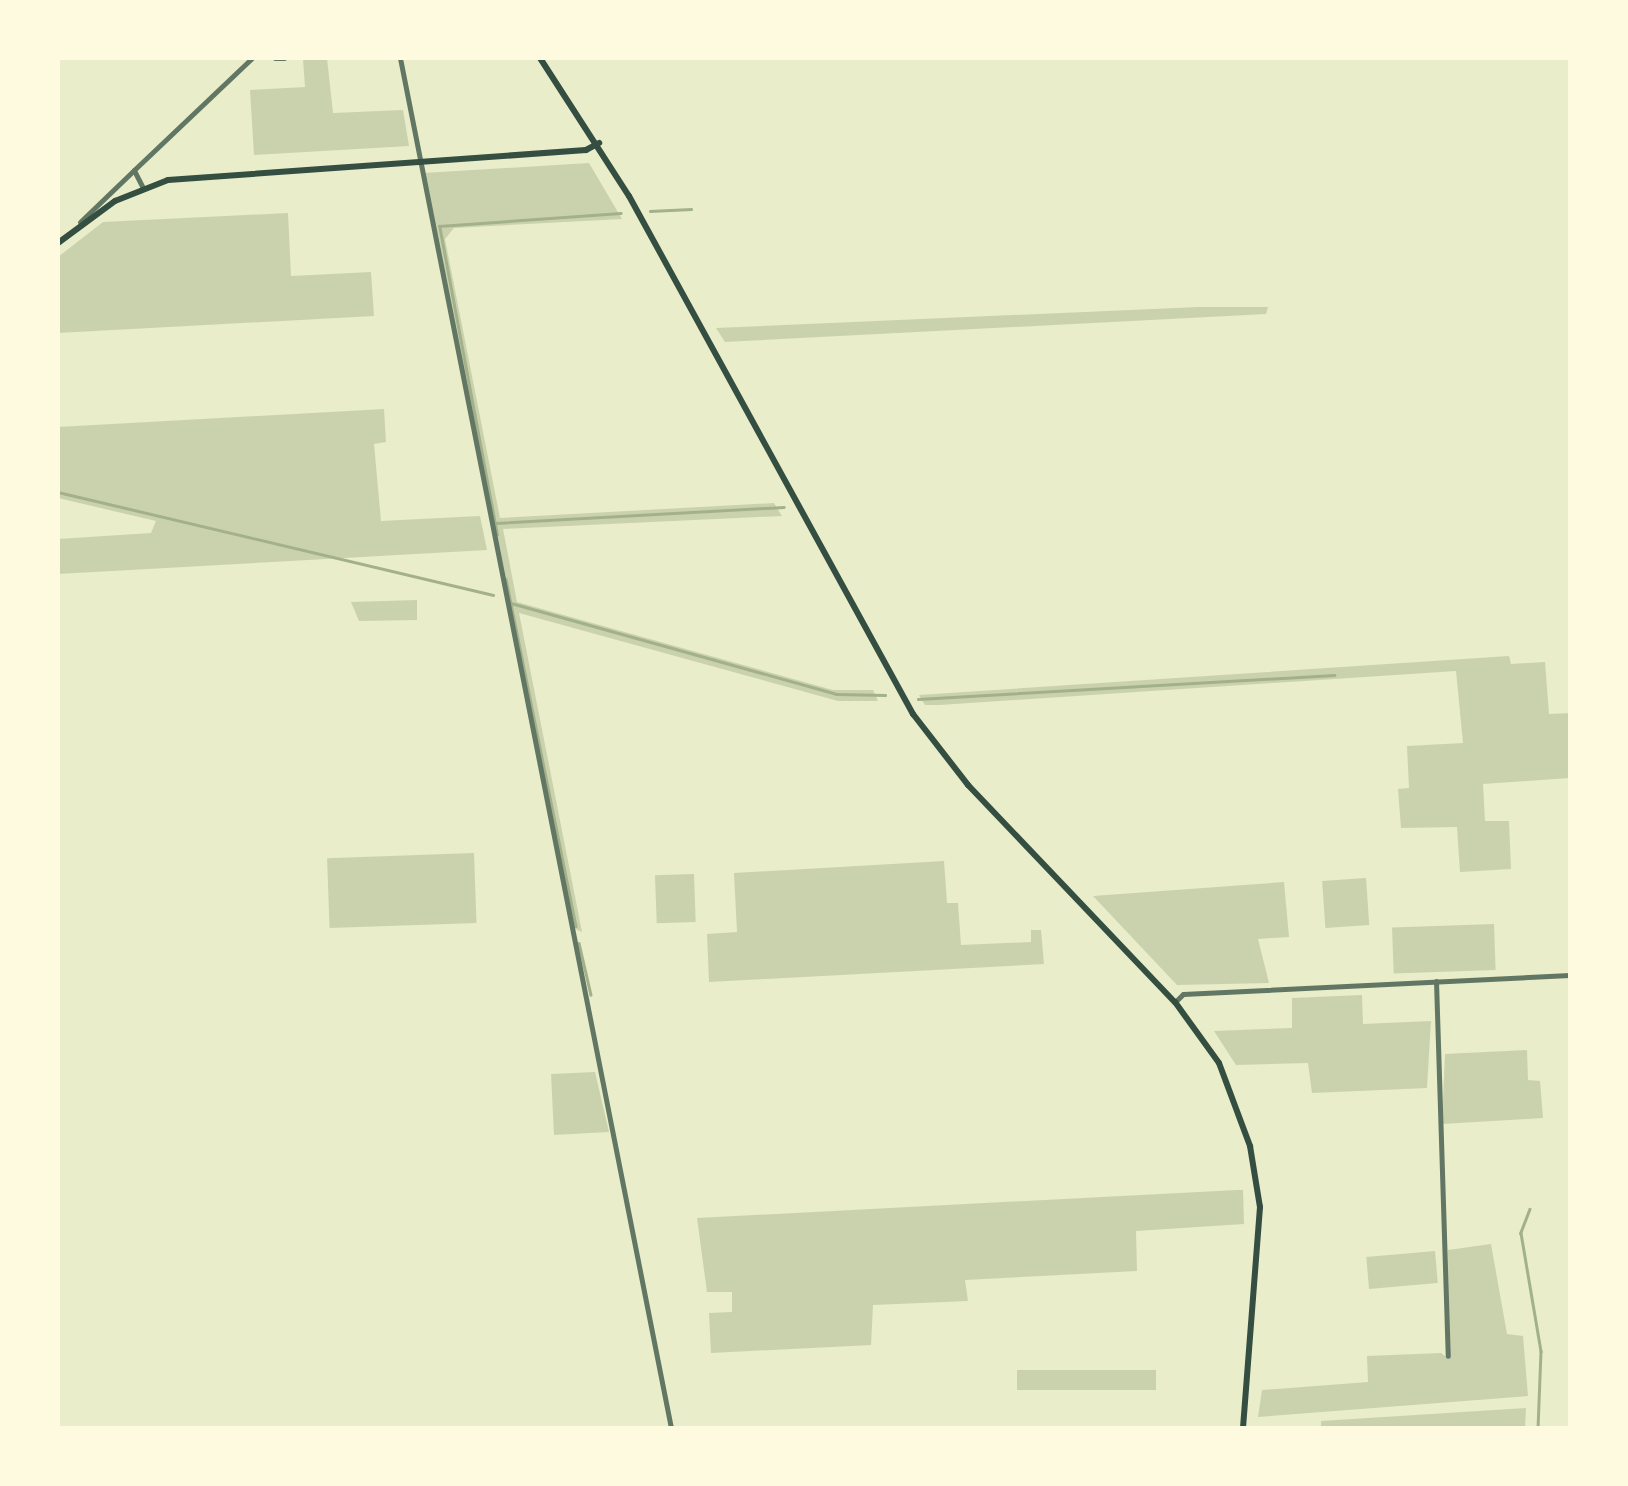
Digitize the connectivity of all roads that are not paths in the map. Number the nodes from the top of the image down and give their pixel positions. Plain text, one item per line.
1 (252, 58) edge
2 (274, 58) edge
3 (284, 58) edge
4 (400, 58) edge
5 (540, 58) edge
6 (599, 143) junction
7 (417, 160) junction
8 (134, 170) junction
9 (142, 188) junction
10 (80, 222) junction
11 (58, 243) edge
12 (1570, 975) edge
13 (1436, 981) junction
14 (1175, 1002) junction
15 (1448, 1356) dead end
16 (671, 1428) edge
17 (1243, 1428) edge

1 - 8 street
2 - 3 street
4 - 7 street
5 - 6 main road
6 - 7 main road
6 - 14 main road
7 - 9 main road
7 - 16 street
8 - 9 street
8 - 10 street
9 - 10 main road
10 - 11 main road
12 - 13 street
13 - 14 street
13 - 15 street
14 - 17 main road

